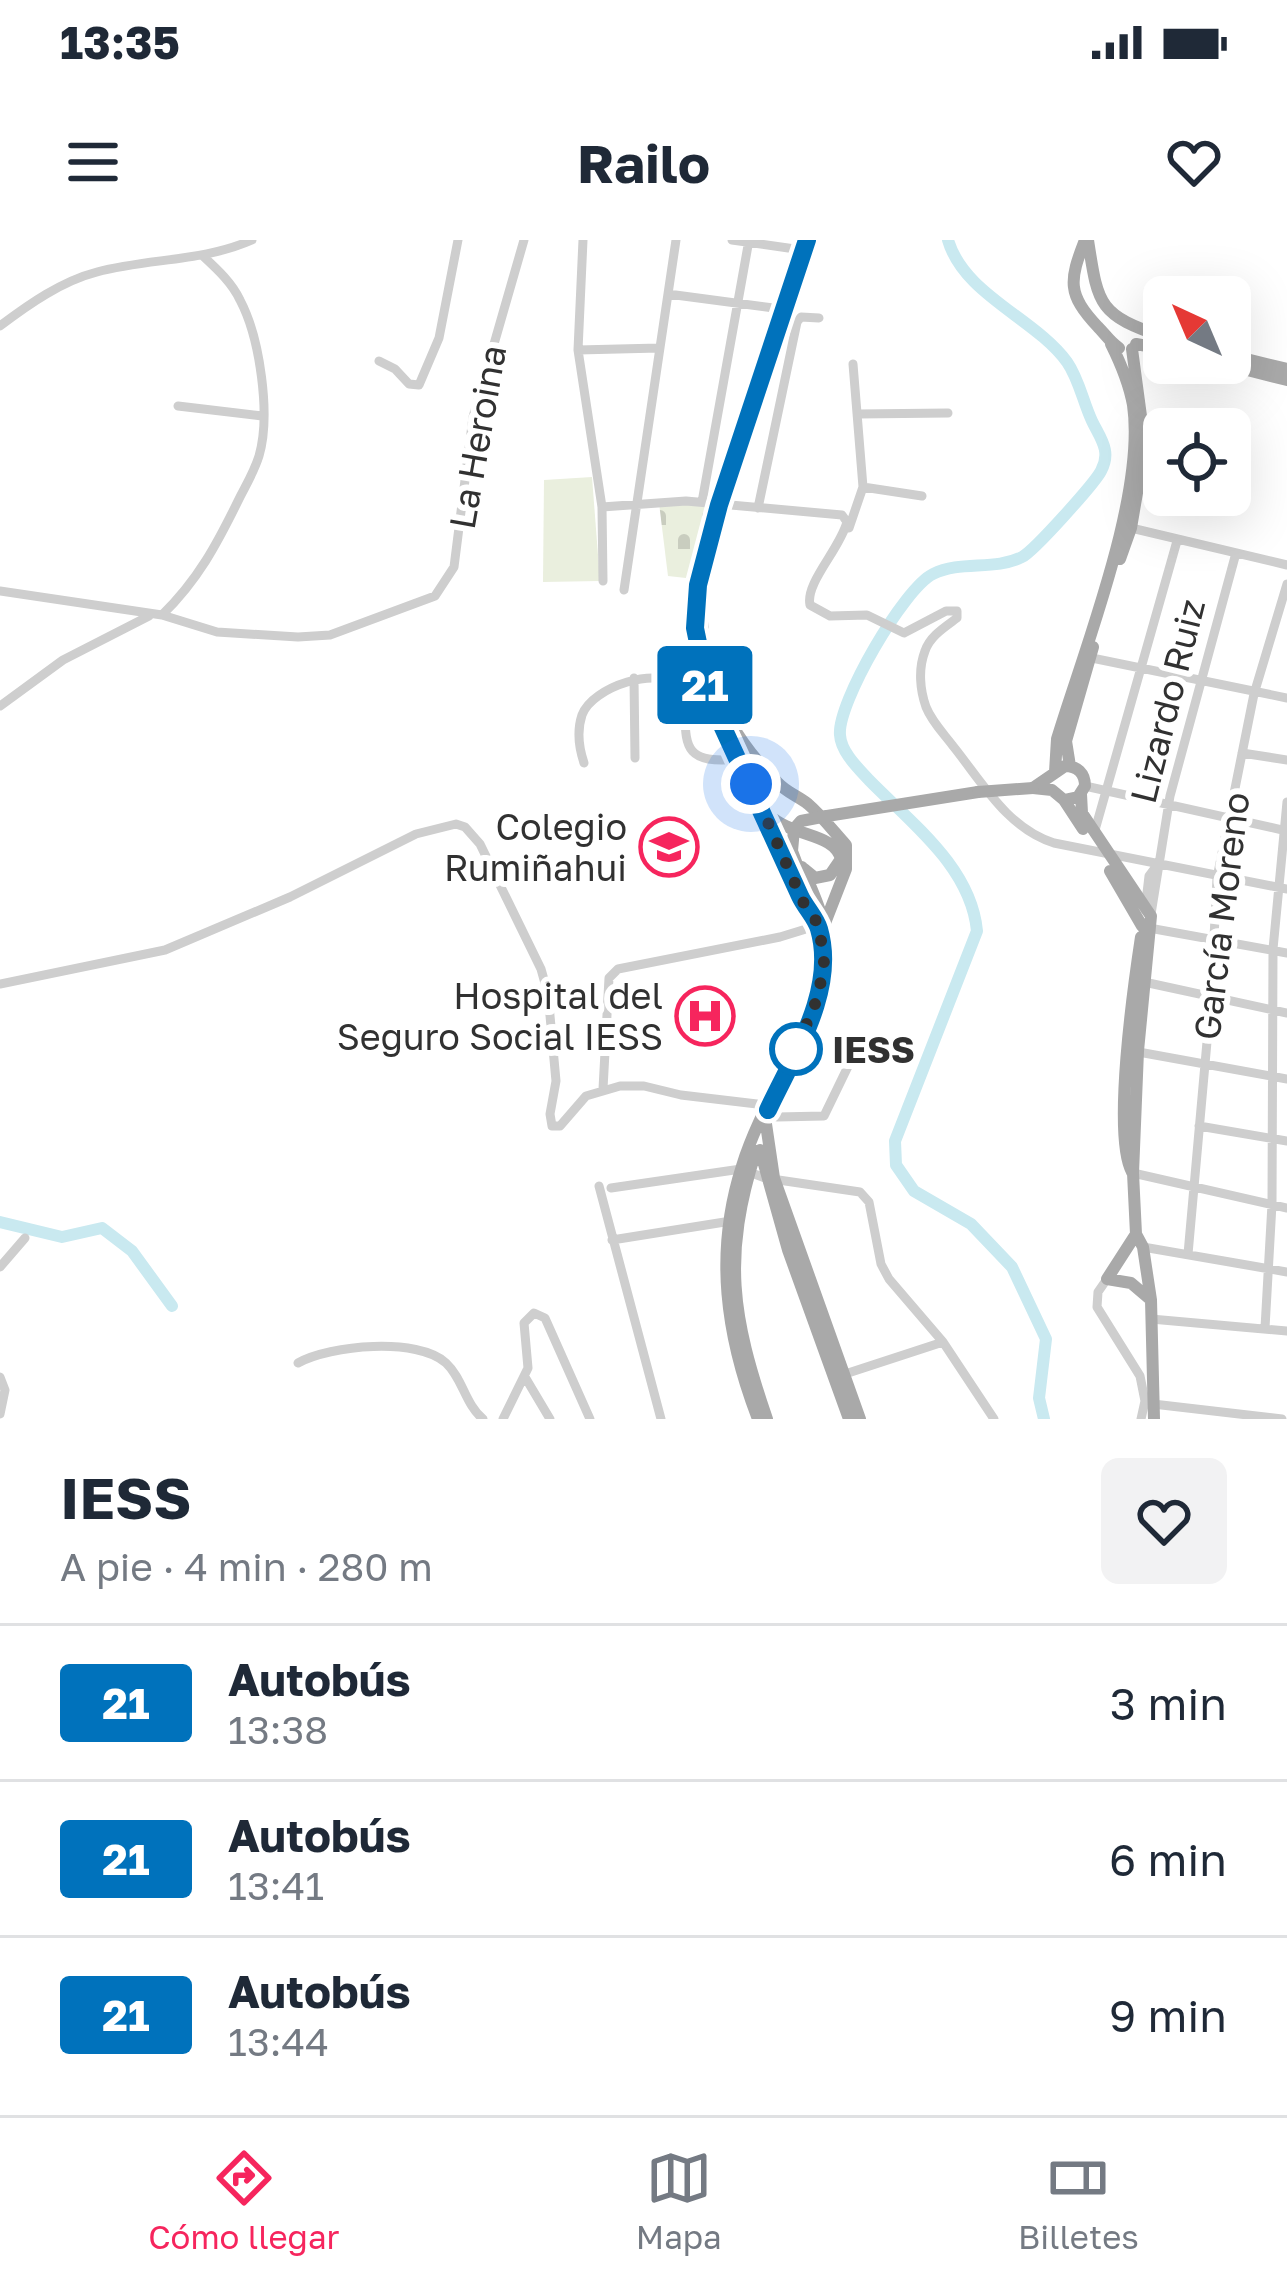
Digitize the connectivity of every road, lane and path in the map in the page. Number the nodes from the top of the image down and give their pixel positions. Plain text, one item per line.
1 (252, 240) edge
2 (458, 240) edge
3 (524, 240) edge
4 (583, 240) edge
5 (676, 240) edge
6 (732, 240) edge
7 (1087, 240) edge
8 (749, 241) edge
9 (808, 245) edge
10 (204, 257) junction
11 (668, 294) junction
12 (735, 304) junction
13 (786, 310) junction
14 (819, 318) dead end
15 (1120, 319) junction
16 (0, 326) edge
17 (1137, 328) junction
18 (1143, 330) edge
19 (1109, 340) junction
20 (1134, 346) junction
21 (1143, 347) edge
22 (659, 348) junction
23 (578, 350) junction
24 (1251, 361) edge
25 (379, 362) dead end
26 (853, 364) dead end
27 (1251, 366) edge
28 (1285, 370) edge
29 (178, 406) dead end
30 (948, 413) dead end
31 (858, 414) junction
32 (262, 416) junction
33 (863, 487) junction
34 (922, 496) dead end
35 (639, 502) junction
36 (702, 502) junction
37 (722, 505) junction
38 (602, 508) junction
39 (758, 508) junction
40 (1126, 527) junction
41 (1178, 542) junction
42 (841, 544) junction
43 (1236, 553) junction
44 (1287, 565) edge
45 (603, 581) dead end
46 (1287, 584) edge
47 (624, 590) dead end
48 (0, 591) edge
49 (157, 615) junction
50 (1086, 657) junction
51 (1139, 668) junction
52 (634, 678) junction
53 (1204, 683) junction
54 (1254, 694) junction
55 (1287, 698) edge
56 (0, 706) edge
57 (734, 728) junction
58 (1242, 754) junction
59 (635, 758) dead end
60 (739, 759) junction
61 (1287, 760) edge
62 (584, 763) dead end
63 (1070, 766) junction
64 (1054, 773) junction
65 (1033, 788) junction
66 (1104, 788) junction
67 (1083, 790) junction
68 (1058, 795) junction
69 (1287, 802) edge
70 (1168, 804) junction
71 (763, 809) junction
72 (827, 816) junction
73 (1227, 819) junction
74 (801, 821) junction
75 (1286, 830) edge
76 (1094, 833) junction
77 (1104, 852) junction
78 (1158, 864) junction
79 (802, 871) junction
80 (1217, 878) junction
81 (1282, 888) edge
82 (1147, 920) junction
83 (822, 924) junction
84 (1214, 937) junction
85 (1273, 950) junction
86 (1287, 952) edge
87 (1144, 982) junction
88 (0, 984) edge
89 (1211, 997) junction
90 (1271, 1009) junction
91 (1287, 1013) edge
92 (1133, 1050) junction
93 (855, 1052) dead end
94 (1204, 1063) junction
95 (1271, 1076) junction
96 (1287, 1079) edge
97 (603, 1089) junction
98 (764, 1120) junction
99 (1199, 1126) junction
100 (1271, 1138) junction
101 (759, 1141) junction
102 (1287, 1142) edge
103 (745, 1171) junction
104 (1133, 1173) junction
105 (770, 1178) junction
106 (1195, 1188) junction
107 (1272, 1204) junction
108 (1287, 1208) edge
109 (733, 1221) junction
110 (25, 1238) dead end
111 (612, 1240) junction
112 (1140, 1241) junction
113 (1188, 1255) junction
114 (0, 1267) edge
115 (1268, 1270) junction
116 (1287, 1272) edge
117 (1107, 1279) junction
118 (1151, 1300) junction
119 (1151, 1319) junction
120 (1265, 1328) junction
121 (1287, 1331) edge
122 (944, 1342) junction
123 (298, 1363) dead end
124 (842, 1375) junction
125 (0, 1377) edge
126 (525, 1377) junction
127 (1154, 1412) edge
128 (0, 1414) edge
129 (483, 1419) edge
130 (502, 1419) edge
131 (550, 1419) edge
132 (590, 1419) edge
133 (662, 1419) edge
134 (762, 1419) edge
135 (849, 1419) edge
136 (860, 1419) edge
137 (994, 1419) edge
138 (1141, 1419) edge
139 (1282, 1419) edge

1 - 10 street
2 - 25 street
3 - 49 street, La Heroina
4 - 23 street
5 - 11 street
6 - 8 street
7 - 15 main road
7 - 19 main road
8 - 9 street
8 - 12 street
9 - 13 main road
10 - 16 street
10 - 32 street
11 - 12 street
11 - 22 street
12 - 13 street
12 - 36 street
13 - 37 main road
14 - 39 street
15 - 17 main road
15 - 19 main road
17 - 18 main road
17 - 20 main road
19 - 20 main road
19 - 40 main road
20 - 21 main road
20 - 40 main road
22 - 23 street
22 - 35 street
23 - 38 street
24 - 28 main road
26 - 31 street
27 - 28 main road
29 - 32 street
30 - 31 street
31 - 33 street
32 - 49 street
33 - 34 street
33 - 42 street
35 - 36 street
35 - 38 street
35 - 47 street
36 - 37 street
37 - 39 street
37 - 57 main road
37 - 60 main road
38 - 45 street
39 - 42 street
40 - 41 street
40 - 50 main road
41 - 43 street
41 - 51 street
42 - 77 street
43 - 44 street
43 - 53 street, Lizardo Ruiz
46 - 54 street, García Moreno
48 - 49 street
49 - 56 street
50 - 51 street
50 - 63 main road
50 - 64 main road
51 - 53 street
51 - 66 street
52 - 59 street
52 - 60 street
52 - 62 street
53 - 54 street
53 - 70 street, Lizardo Ruiz
54 - 55 street
54 - 58 street, García Moreno
57 - 74 main road
57 - 83 main road
58 - 61 street
58 - 73 street, García Moreno
60 - 71 main road
63 - 64 main road
63 - 67 main road
64 - 65 main road
64 - 68 main road
65 - 68 main road
65 - 72 main road, bridge
66 - 67 street
66 - 70 street
66 - 76 street
67 - 68 main road
67 - 76 main road
68 - 77 main road
69 - 75 street
70 - 73 street
70 - 78 street, Lizardo Ruiz
71 - 79 main road
71 - 83 main road
72 - 74 main road, bridge
72 - 79 main road, bridge
73 - 75 street
73 - 80 street, García Moreno
74 - 79 main road, bridge
75 - 81 street
76 - 77 main road
77 - 78 street
77 - 82 main road
78 - 80 street
78 - 82 street, Lizardo Ruiz
79 - 83 main road
80 - 81 street
80 - 84 street, García Moreno
81 - 85 street
82 - 84 street
82 - 87 main road, Lizardo Ruiz
82 - 92 main road, Lizardo Ruiz
83 - 97 street
83 - 98 main road
84 - 85 street
84 - 89 street, García Moreno
85 - 86 street
85 - 90 street
87 - 89 street
87 - 92 main road, Lizardo Ruiz
88 - 97 street
89 - 90 street
89 - 94 street, García Moreno
90 - 91 street
90 - 95 street
92 - 94 street
92 - 104 main road, Lizardo Ruiz
93 - 98 street
94 - 95 street
94 - 99 street, García Moreno
95 - 96 street
95 - 100 street
97 - 98 street
98 - 101 main road
98 - 103 main road
98 - 105 main road
99 - 100 street
99 - 106 street, García Moreno
100 - 102 street
100 - 107 street
101 - 103 main road
101 - 105 main road
103 - 105 street
103 - 109 main road
103 - 111 street
104 - 106 street
104 - 112 main road, Lizardo Ruiz
105 - 122 street
105 - 124 main road
106 - 107 street
106 - 113 street, García Moreno
107 - 108 street
107 - 115 street
109 - 111 street
109 - 134 main road
110 - 114 street
111 - 133 street
112 - 113 street
112 - 117 main road
112 - 118 main road, Lizardo Ruiz
113 - 115 street
115 - 116 street
115 - 120 street
117 - 118 main road
117 - 138 street
118 - 119 main road, Lizardo Ruiz
119 - 120 street
119 - 127 main road, Lizardo Ruiz
120 - 121 street
122 - 124 street
122 - 137 street
123 - 129 street
124 - 135 main road
124 - 136 main road
125 - 128 street
126 - 130 street
126 - 131 street
126 - 132 street
127 - 139 street

